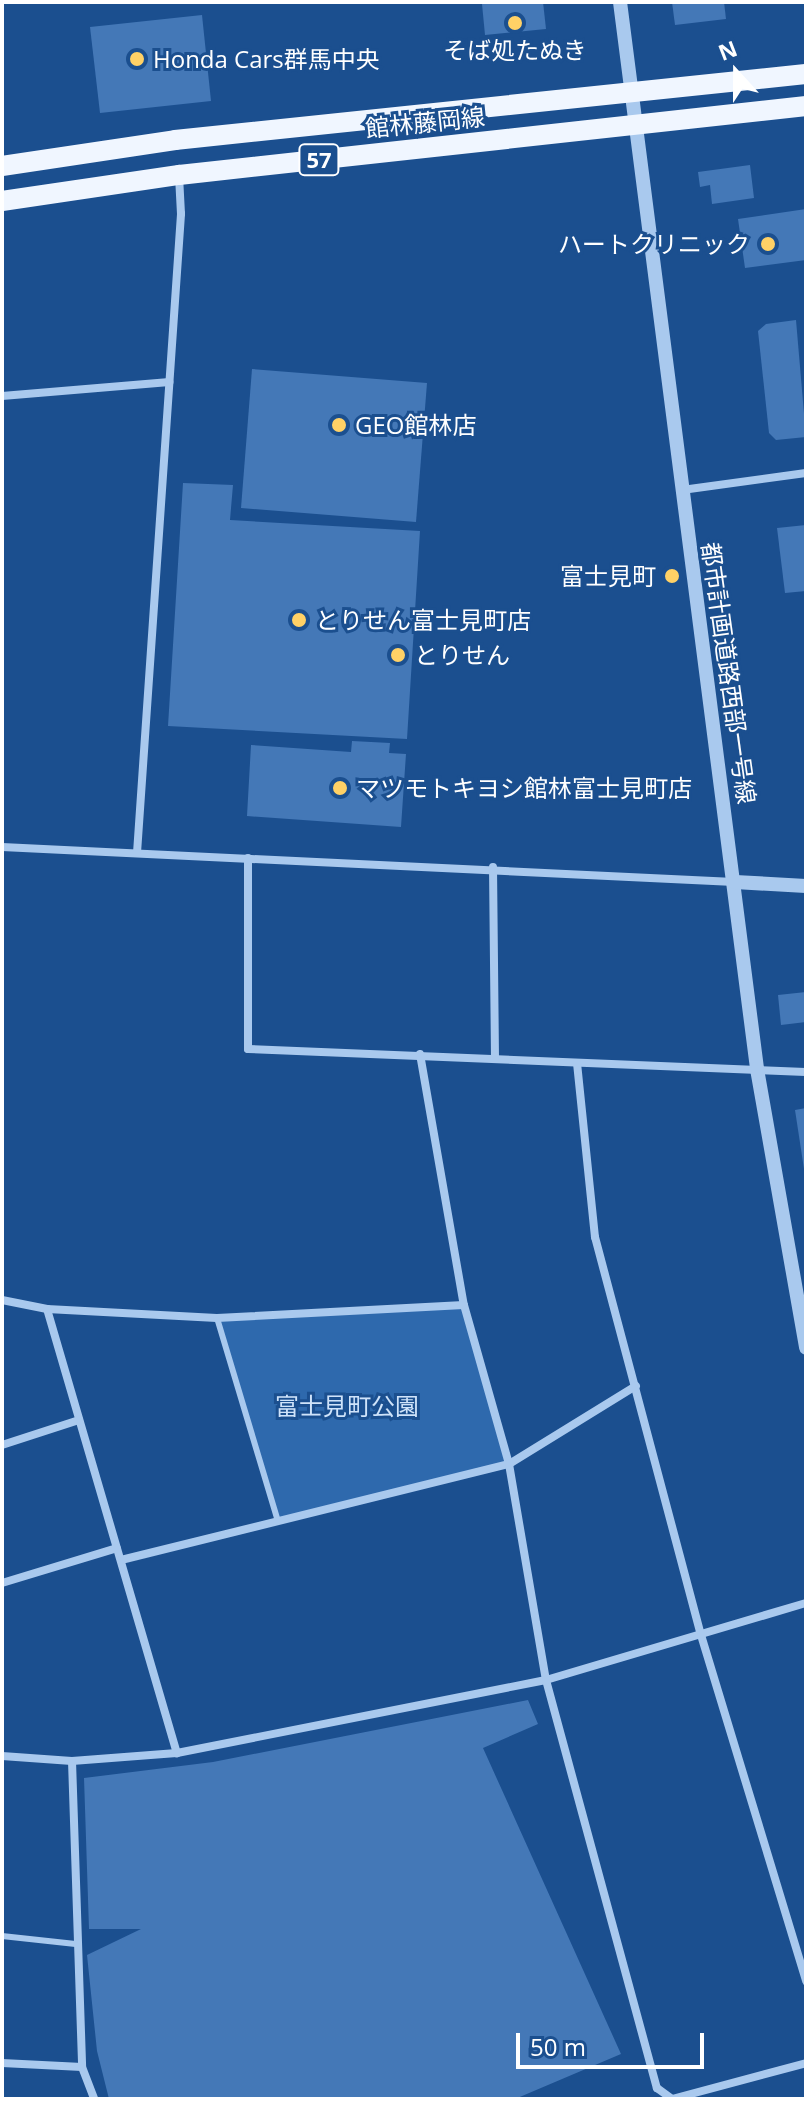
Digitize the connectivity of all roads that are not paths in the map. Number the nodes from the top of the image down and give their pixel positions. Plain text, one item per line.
1 (620, 2) edge
2 (806, 74) edge
3 (632, 93) junction
4 (806, 106) edge
5 (636, 125) junction
6 (2, 166) edge
7 (179, 175) junction
8 (2, 201) edge
9 (169, 382) junction
10 (2, 396) edge
11 (806, 473) edge
12 (682, 490) junction
13 (2, 847) edge
14 (137, 853) junction
15 (248, 858) junction
16 (493, 867) junction
17 (735, 882) junction
18 (806, 886) edge
19 (420, 1054) junction
20 (495, 1059) junction
21 (577, 1063) junction
22 (757, 1069) junction
23 (806, 1072) edge
24 (2, 1300) edge
25 (464, 1305) junction
26 (47, 1309) junction
27 (217, 1318) junction
28 (806, 1348) edge
29 (636, 1386) junction
30 (79, 1420) junction
31 (2, 1445) edge
32 (509, 1464) junction
33 (278, 1521) junction
34 (117, 1548) junction
35 (121, 1560) junction
36 (2, 1583) edge
37 (806, 1603) edge
38 (701, 1635) junction
39 (546, 1680) junction
40 (177, 1753) junction
41 (2, 1756) edge
42 (72, 1761) junction
43 (2, 1936) edge
44 (76, 1944) junction
45 (806, 1981) edge
46 (2, 2063) edge
47 (806, 2063) edge
48 (82, 2067) junction
49 (94, 2099) edge

1 - 3 street, 都市計画道路西部一号線
2 - 3 main road, 館林藤岡線 / 57
3 - 5 street, 都市計画道路西部一号線
3 - 6 main road, 館林藤岡線 / 57
4 - 5 main road, 館林藤岡線 / 57
5 - 7 main road, 館林藤岡線 / 57
5 - 12 street, 都市計画道路西部一号線
7 - 8 main road, 館林藤岡線 / 57
7 - 9 street
9 - 10 street
9 - 14 street
11 - 12 street
12 - 17 street, 都市計画道路西部一号線
13 - 14 street
14 - 15 street
15 - 16 street
15 - 19 street
16 - 17 street
16 - 20 street
17 - 18 street
17 - 22 street, 都市計画道路西部一号線
19 - 20 street
19 - 25 street
20 - 21 street
21 - 22 street
21 - 29 street
22 - 23 street
22 - 28 street, 都市計画道路西部一号線
24 - 26 street
25 - 27 street
25 - 32 street
26 - 27 street
26 - 30 street
27 - 33 lane
29 - 32 street
29 - 38 street
30 - 31 street
30 - 34 street
32 - 33 street
32 - 39 street
33 - 35 street
34 - 35 street
34 - 36 street
35 - 40 street
37 - 38 street
38 - 39 street
38 - 45 street
39 - 40 street
39 - 47 street
40 - 42 street
41 - 42 street
42 - 44 street
43 - 44 lane
44 - 48 street
46 - 48 street
48 - 49 street

